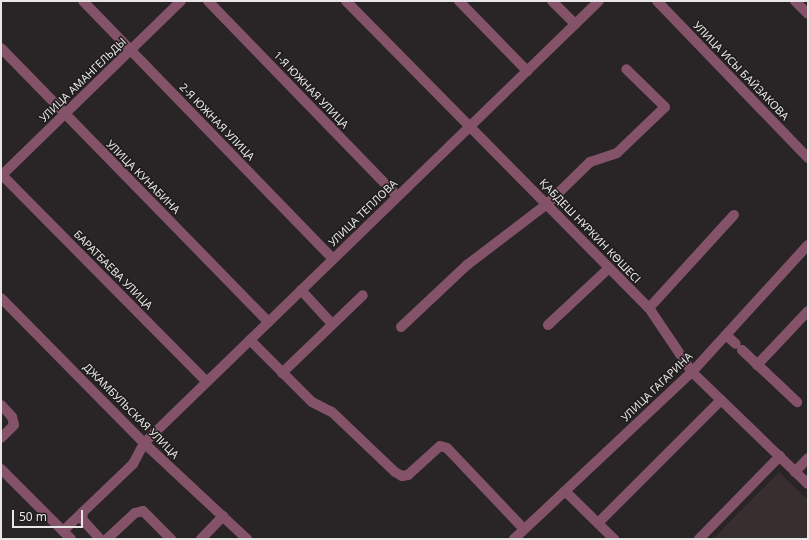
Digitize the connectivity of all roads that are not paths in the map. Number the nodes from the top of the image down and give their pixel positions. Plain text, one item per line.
1 (83, 1) edge
2 (181, 1) edge
3 (208, 1) edge
4 (346, 1) edge
5 (459, 1) edge
6 (552, 1) edge
7 (599, 1) edge
8 (657, 1) edge
9 (795, 1) edge
10 (808, 14) edge
11 (575, 24) junction
12 (1, 48) edge
13 (131, 50) junction
14 (626, 69) dead end
15 (527, 71) junction
16 (64, 115) junction
17 (470, 126) junction
18 (808, 158) edge
19 (1, 175) edge
20 (397, 196) junction
21 (547, 204) junction
22 (734, 215) dead end
23 (808, 245) edge
24 (333, 259) junction
25 (609, 268) junction
26 (301, 290) junction
27 (363, 295) dead end
28 (1, 298) edge
29 (649, 308) junction
30 (808, 311) edge
31 (268, 322) junction
32 (332, 324) junction
33 (548, 325) dead end
34 (401, 327) dead end
35 (726, 335) junction
36 (250, 340) junction
37 (757, 365) junction
38 (692, 372) junction
39 (282, 373) junction
40 (207, 382) junction
41 (721, 400) junction
42 (796, 402) dead end
43 (1, 406) edge
44 (1, 438) edge
45 (144, 443) junction
46 (780, 456) junction
47 (808, 458) edge
48 (1, 469) edge
49 (795, 472) junction
50 (808, 484) edge
51 (565, 490) junction
52 (82, 512) junction
53 (222, 516) junction
54 (598, 523) junction
55 (63, 531) junction
56 (520, 535) edge
57 (71, 539) edge
58 (100, 539) edge
59 (107, 539) edge
60 (171, 539) edge
61 (201, 539) edge
62 (247, 539) edge
63 (614, 539) edge
64 (699, 539) edge

1 - 13 street, 2-Я ЮЖНАЯ УЛИЦА
2 - 13 street, УЛИЦА АМАНГЕЛЬДЫ
3 - 20 street, 1-Я ЮЖНАЯ УЛИЦА
4 - 17 street, ҚАБДЕШ НҰРКИН КӨШЕСІ
5 - 15 street
6 - 11 street
7 - 11 street, УЛИЦА ТЕПЛОВА
8 - 18 street, УЛИЦА ИСЫ БАЙЗАКОВА
9 - 10 street
11 - 15 street, УЛИЦА ТЕПЛОВА
12 - 16 street, УЛИЦА КУНАБИНА
13 - 16 street, УЛИЦА АМАНГЕЛЬДЫ
13 - 24 street, 2-Я ЮЖНАЯ УЛИЦА
14 - 21 street
15 - 17 street, УЛИЦА ТЕПЛОВА
16 - 19 street, УЛИЦА АМАНГЕЛЬДЫ
16 - 31 street, УЛИЦА КУНАБИНА
17 - 20 street, УЛИЦА ТЕПЛОВА
17 - 21 street, ҚАБДЕШ НҰРКИН КӨШЕСІ
19 - 40 street, БАРАТБАЕВА УЛИЦА
20 - 24 street, УЛИЦА ТЕПЛОВА
21 - 25 street, ҚАБДЕШ НҰРКИН КӨШЕСІ
21 - 34 street
22 - 29 street
23 - 35 street, УЛИЦА ГАГАРИНА
24 - 26 street, УЛИЦА ТЕПЛОВА
25 - 29 street, ҚАБДЕШ НҰРКИН КӨШЕСІ
25 - 33 street
26 - 31 street, УЛИЦА ТЕПЛОВА
26 - 32 street
27 - 32 street
28 - 45 street, ДЖАМБУЛЬСКАЯ УЛИЦА
29 - 38 street, ҚАБДЕШ НҰРКИН КӨШЕСІ
30 - 37 street
31 - 36 street, УЛИЦА ТЕПЛОВА
32 - 39 street
35 - 37 street
35 - 38 street, УЛИЦА ГАГАРИНА
36 - 39 street
36 - 40 street, УЛИЦА ТЕПЛОВА
37 - 42 street
38 - 41 street, ҚАБДЕШ НҰРКИН КӨШЕСІ
38 - 51 street, УЛИЦА ГАГАРИНА
39 - 56 street
40 - 45 street, УЛИЦА ТЕПЛОВА
41 - 46 street, ҚАБДЕШ НҰРКИН КӨШЕСІ
41 - 54 street
43 - 44 street
45 - 52 street, УЛИЦА ТЕПЛОВА
45 - 53 street, ДЖАМБУЛЬСКАЯ УЛИЦА
46 - 49 street, ҚАБДЕШ НҰРКИН КӨШЕСІ
46 - 64 street
47 - 49 street
48 - 55 street
49 - 50 street, ҚАБДЕШ НҰРКИН КӨШЕСІ
51 - 54 street
51 - 56 street, УЛИЦА ГАГАРИНА
52 - 55 street, УЛИЦА ТЕПЛОВА
52 - 58 street
53 - 61 street
53 - 62 street, ДЖАМБУЛЬСКАЯ УЛИЦА
54 - 63 street
55 - 57 street
59 - 60 street

